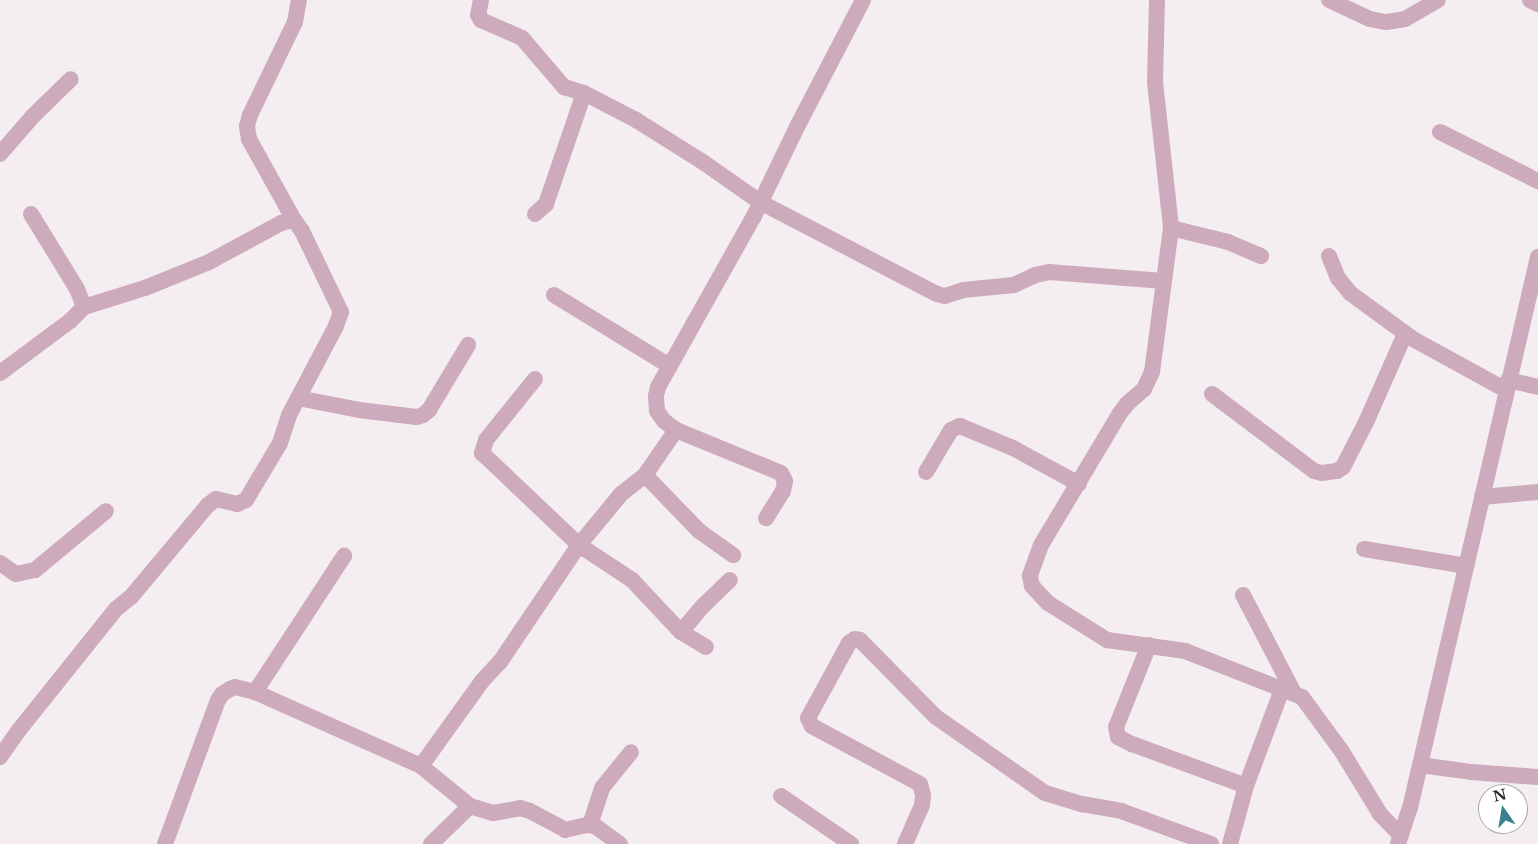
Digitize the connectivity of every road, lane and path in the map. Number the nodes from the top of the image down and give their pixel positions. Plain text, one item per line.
1 (299, 0) edge
2 (481, 0) edge
3 (863, 0) edge
4 (1157, 0) edge
5 (1329, 0) edge
6 (1438, 0) edge
7 (1530, 0) edge
8 (1538, 4) edge
9 (71, 79) dead end
10 (584, 93) junction
11 (1440, 132) dead end
12 (0, 154) edge
13 (1538, 181) edge
14 (760, 202) junction
15 (30, 214) dead end
16 (535, 214) dead end
17 (294, 220) junction
18 (1171, 228) junction
19 (1261, 256) dead end
20 (1329, 256) dead end
21 (1538, 260) edge
22 (1164, 281) junction
23 (554, 295) dead end
24 (84, 307) junction
25 (1405, 334) junction
26 (468, 345) dead end
27 (670, 366) junction
28 (0, 372) edge
29 (535, 379) dead end
30 (1507, 385) junction
31 (1538, 387) edge
32 (1212, 394) dead end
33 (298, 398) junction
34 (676, 430) junction
35 (926, 472) dead end
36 (645, 475) junction
37 (1079, 484) junction
38 (1538, 492) edge
39 (1482, 497) junction
40 (106, 511) dead end
41 (766, 518) dead end
42 (579, 545) junction
43 (1364, 549) dead end
44 (733, 555) dead end
45 (344, 556) dead end
46 (0, 563) edge
47 (1467, 566) junction
48 (730, 580) dead end
49 (1243, 595) dead end
50 (681, 632) junction
51 (1149, 644) junction
52 (706, 647) dead end
53 (1288, 691) junction
54 (255, 692) junction
55 (631, 752) dead end
56 (0, 757) edge
57 (1420, 765) junction
58 (421, 766) junction
59 (1538, 776) edge
60 (1246, 786) junction
61 (781, 796) dead end
62 (470, 806) junction
63 (590, 825) junction
64 (1400, 840) edge
65 (165, 844) edge
66 (431, 844) edge
67 (620, 844) edge
68 (851, 844) edge
69 (905, 844) edge
70 (1211, 844) edge
71 (1230, 844) edge

1 - 17 street
2 - 10 street
3 - 14 street
4 - 18 street
5 - 6 street
7 - 8 street
9 - 12 street
10 - 14 street
10 - 16 street
11 - 13 street
14 - 22 street
14 - 27 street
15 - 24 street
17 - 24 street
17 - 33 street
18 - 19 street
18 - 22 street
20 - 25 street
21 - 30 street
22 - 37 street
23 - 27 street
24 - 28 street
25 - 30 street
25 - 32 street
26 - 33 street
27 - 34 street
29 - 42 street
30 - 31 street
30 - 39 street
33 - 56 street
34 - 36 street
34 - 41 street
35 - 37 street
36 - 42 street
36 - 44 street
37 - 51 street
38 - 39 street
39 - 47 street
40 - 46 street
42 - 50 street
42 - 58 street
43 - 47 street
45 - 54 street
47 - 57 street
48 - 50 street
49 - 53 street
50 - 52 street
51 - 53 street
51 - 60 street
53 - 60 street
53 - 64 street
54 - 58 street
54 - 65 street
55 - 63 street
57 - 59 street
57 - 64 street
58 - 62 street
60 - 71 street
61 - 68 street
62 - 63 street
62 - 66 street
63 - 67 street
69 - 70 street

